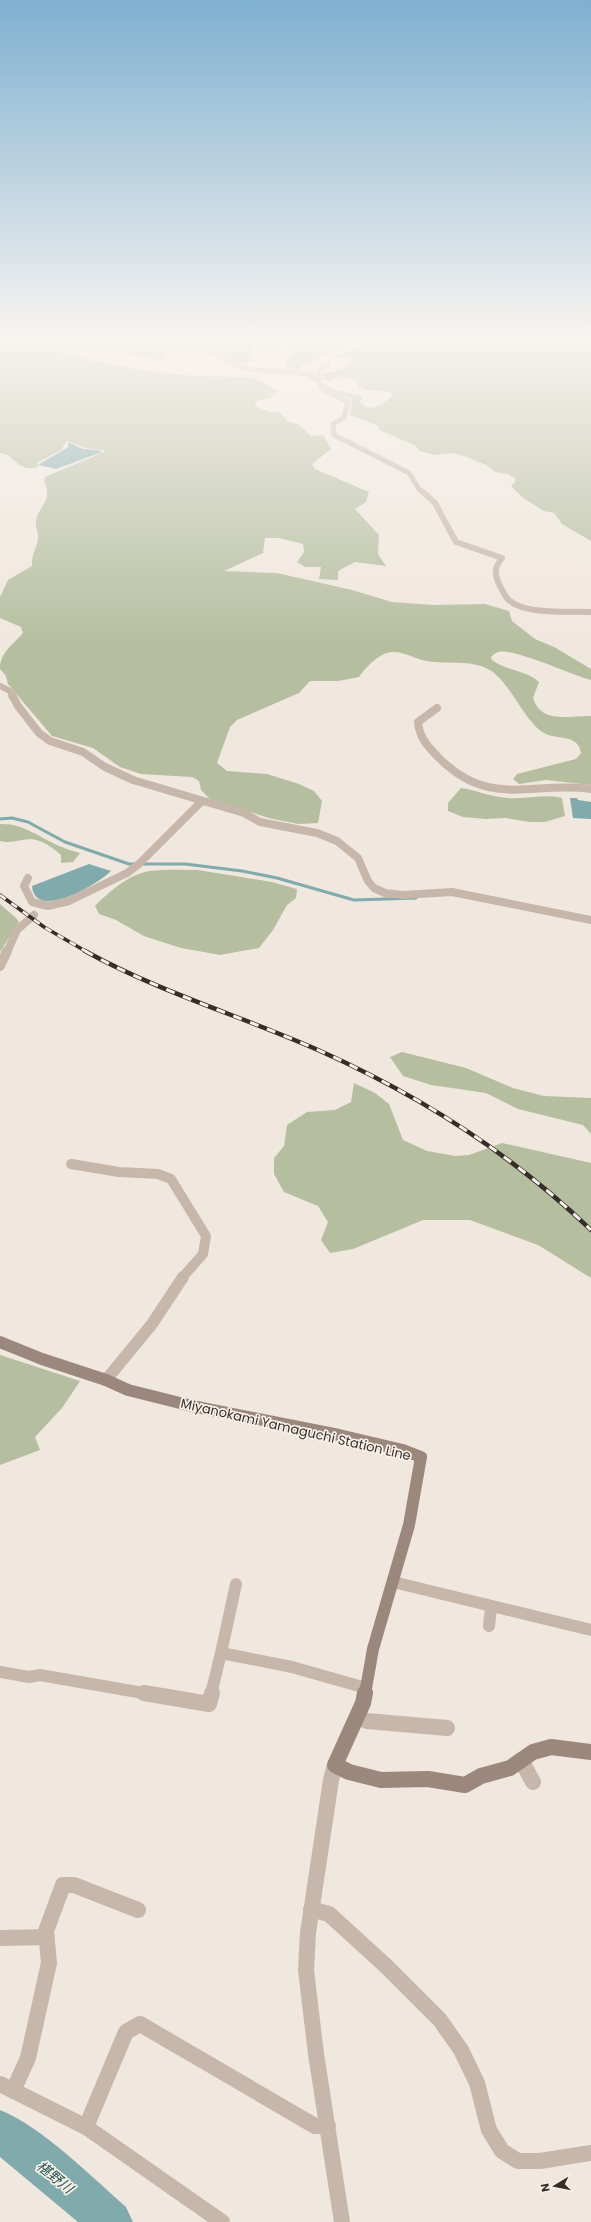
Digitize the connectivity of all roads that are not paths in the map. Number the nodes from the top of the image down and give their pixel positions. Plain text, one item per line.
1 (343, 440) edge
2 (591, 612) edge
3 (0, 686) edge
4 (438, 708) dead end
5 (591, 789) edge
6 (202, 801) junction
7 (28, 878) dead end
8 (32, 903) junction
9 (48, 906) junction
10 (34, 915) junction
11 (591, 920) edge
12 (0, 966) edge
13 (71, 1164) dead end
14 (0, 1342) edge
15 (106, 1380) junction
16 (393, 1582) junction
17 (236, 1584) dead end
18 (492, 1607) junction
19 (489, 1626) dead end
20 (591, 1630) edge
21 (221, 1652) junction
22 (0, 1672) edge
23 (366, 1688) junction
24 (358, 1717) junction
25 (447, 1728) dead end
26 (591, 1752) edge
27 (521, 1760) junction
28 (335, 1765) junction
29 (533, 1782) dead end
30 (312, 1909) junction
31 (138, 1910) dead end
32 (47, 1937) junction
33 (0, 1938) edge
34 (7, 2088) edge
35 (328, 2126) junction
36 (86, 2128) junction
37 (591, 2153) edge
38 (222, 2222) edge
39 (342, 2222) edge

1 - 2 street
3 - 6 street
4 - 5 street
6 - 9 street
6 - 11 street
7 - 8 street
8 - 9 street
8 - 10 street
9 - 10 street
10 - 12 street
13 - 15 street
14 - 15 main road, Miyanokami Yamaguchi Station Line
15 - 16 main road, Miyanokami Yamaguchi Station Line
16 - 18 street
16 - 23 main road, Miyanokami Yamaguchi Station Line
17 - 21 street
18 - 19 street
18 - 20 street
21 - 22 street
21 - 23 street
23 - 24 main road, Miyanokami Yamaguchi Station Line
24 - 25 street
24 - 28 main road, Miyanokami Yamaguchi Station Line
26 - 27 main road
27 - 28 main road
27 - 29 street
28 - 30 street
30 - 35 street
30 - 37 street
31 - 32 street
32 - 33 street
32 - 34 street
34 - 36 street
35 - 36 street
35 - 39 street
36 - 38 street

